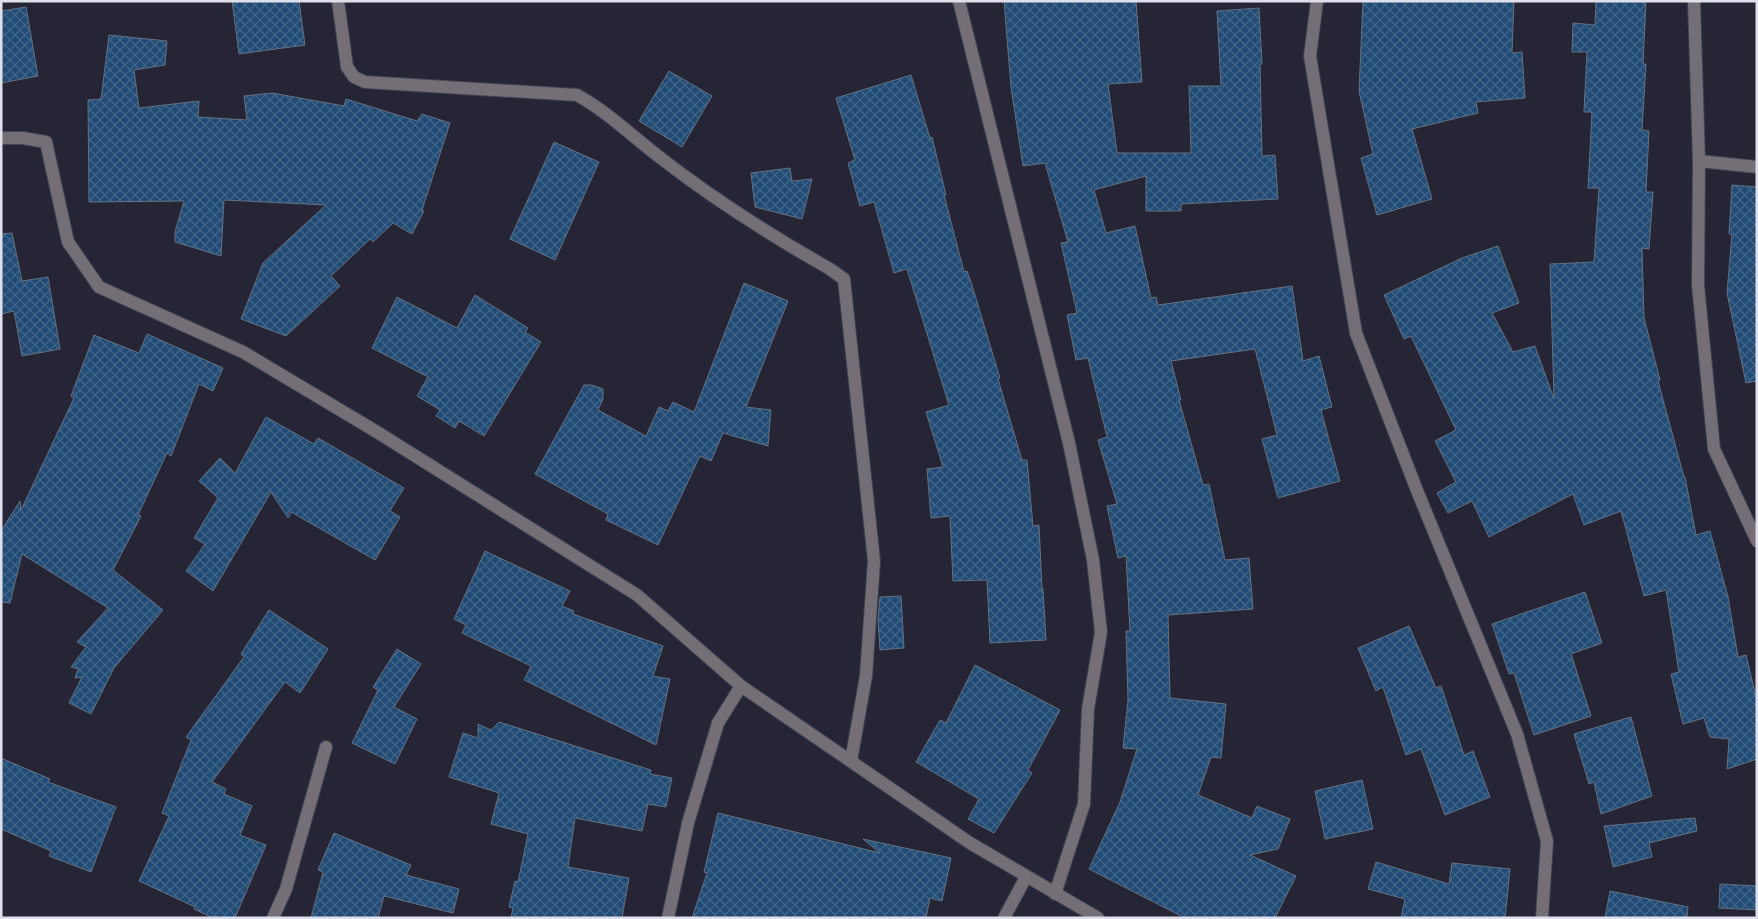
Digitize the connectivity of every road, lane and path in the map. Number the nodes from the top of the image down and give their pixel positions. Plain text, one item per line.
1 (338, 1) edge
2 (959, 1) edge
3 (1317, 1) edge
4 (1694, 1) edge
5 (1, 138) edge
6 (1699, 161) junction
7 (1757, 167) edge
8 (1757, 541) edge
9 (741, 686) junction
10 (326, 747) dead end
11 (851, 761) junction
12 (1026, 877) junction
13 (1055, 894) junction
14 (273, 918) edge
15 (668, 918) edge
16 (1004, 918) edge
17 (1098, 918) edge
18 (1542, 918) edge

1 - 11 street
2 - 13 street
3 - 18 street
4 - 6 street
5 - 9 street
6 - 7 street
6 - 8 street
9 - 11 street
9 - 15 street
10 - 14 street
11 - 12 street
12 - 13 street
12 - 16 street
13 - 17 street

